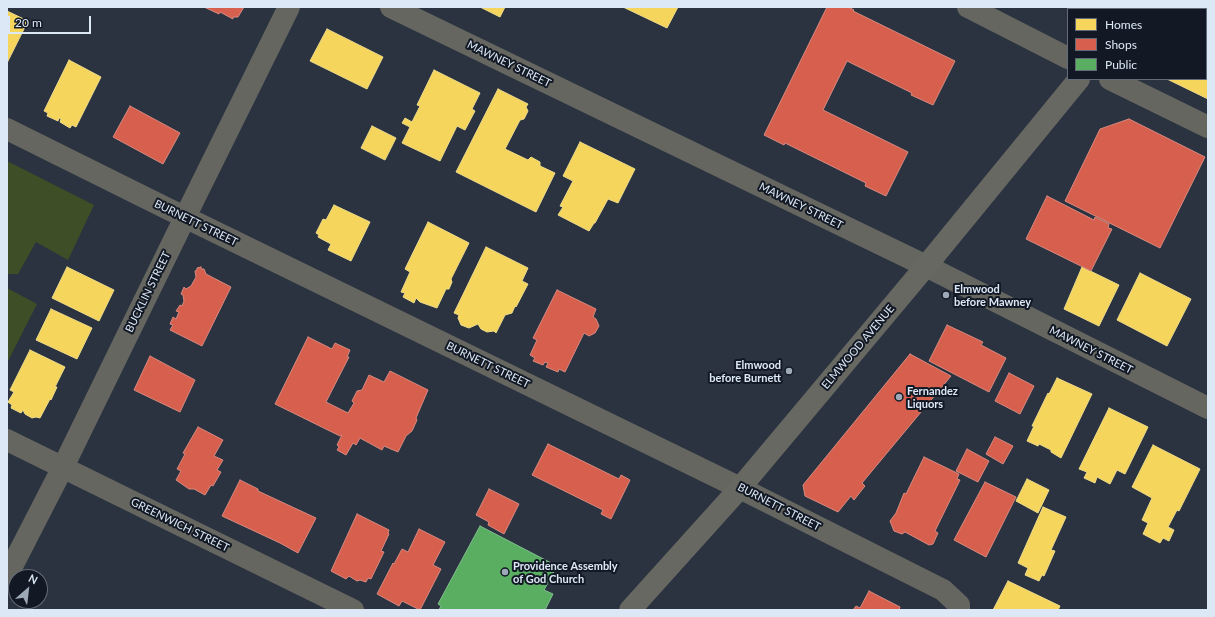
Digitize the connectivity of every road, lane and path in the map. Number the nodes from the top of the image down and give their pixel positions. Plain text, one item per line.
1 (289, 7) edge
2 (392, 7) edge
3 (968, 7) edge
4 (1067, 57) edge
5 (1078, 80) edge
6 (1112, 80) edge
7 (1208, 127) edge
8 (7, 129) edge
9 (184, 217) junction
10 (926, 266) junction
11 (1208, 408) edge
12 (7, 440) edge
13 (63, 467) junction
14 (740, 488) junction
15 (7, 576) edge
16 (353, 610) edge
17 (630, 610) edge
18 (960, 610) edge

1 - 9 street, BUCKLIN STREET
2 - 10 street, MAWNEY STREET
3 - 4 street
5 - 10 main road, ELMWOOD AVENUE
6 - 7 street
8 - 9 street, BURNETT STREET
9 - 13 street, BUCKLIN STREET
9 - 14 street, BURNETT STREET
10 - 11 street, MAWNEY STREET
10 - 14 main road, ELMWOOD AVENUE
12 - 13 street, GREENWICH STREET
13 - 15 street, BUCKLIN STREET
13 - 16 street, GREENWICH STREET
14 - 17 main road, ELMWOOD AVENUE
14 - 18 street, BURNETT STREET

